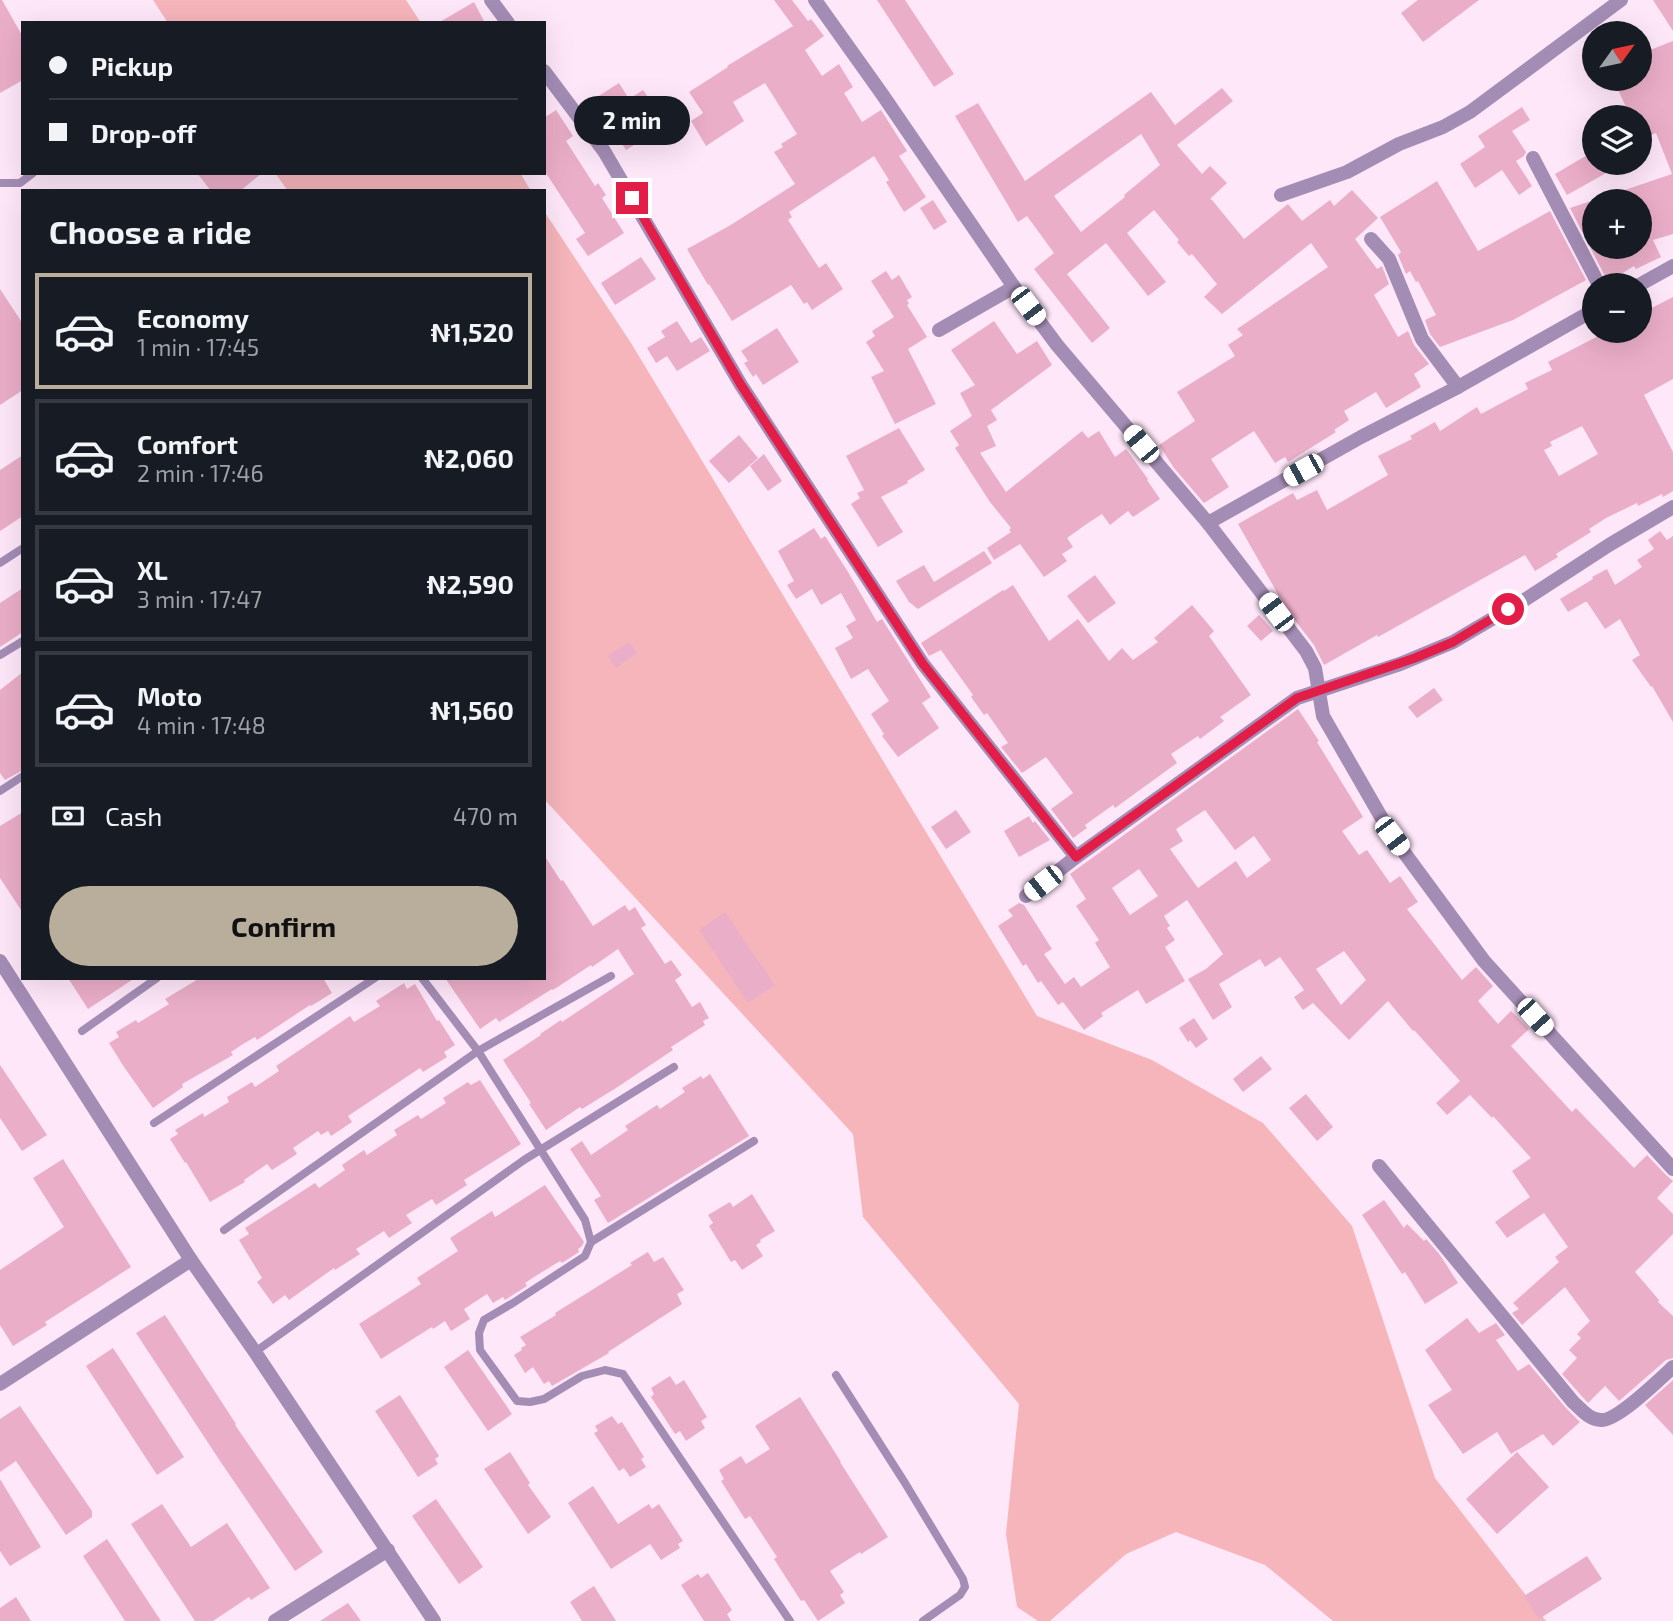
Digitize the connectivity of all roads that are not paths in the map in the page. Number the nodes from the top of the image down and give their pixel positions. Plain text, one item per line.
1 (491, 0) edge
2 (814, 0) edge
3 (1621, 0) edge
4 (507, 21) edge
5 (546, 74) edge
6 (1533, 158) dead end
7 (30, 175) edge
8 (0, 183) edge
9 (1281, 195) dead end
10 (1371, 239) dead end
11 (1673, 266) edge
12 (1593, 273) edge
13 (1652, 278) edge
14 (1014, 287) junction
15 (1582, 317) edge
16 (939, 330) dead end
17 (1458, 387) junction
18 (1673, 507) edge
19 (1208, 523) junction
20 (21, 549) edge
21 (0, 563) edge
22 (21, 642) edge
23 (0, 655) edge
24 (1320, 691) junction
25 (21, 777) edge
26 (0, 791) edge
27 (1076, 857) junction
28 (1026, 896) dead end
29 (1, 963) edge
30 (611, 976) dead end
31 (154, 980) edge
32 (372, 980) edge
33 (424, 980) edge
34 (82, 1031) dead end
35 (478, 1051) junction
36 (674, 1067) dead end
37 (154, 1123) dead end
38 (754, 1141) dead end
39 (541, 1150) junction
40 (1379, 1166) dead end
41 (1673, 1169) edge
42 (224, 1230) dead end
43 (591, 1242) junction
44 (191, 1260) junction
45 (256, 1352) junction
46 (1673, 1367) edge
47 (836, 1375) dead end
48 (0, 1384) edge
49 (388, 1550) junction
50 (275, 1621) edge
51 (434, 1621) edge
52 (790, 1621) edge
53 (923, 1621) edge

1 - 4 street
2 - 14 street
3 - 9 street
5 - 27 street
6 - 12 street
7 - 8 lane
10 - 17 street
11 - 13 street
14 - 16 street
14 - 19 street
15 - 17 street
17 - 19 street
18 - 24 street
19 - 24 street
20 - 21 lane
22 - 23 lane
24 - 27 street
24 - 41 street
25 - 26 lane
27 - 28 street
29 - 44 street
30 - 35 lane
31 - 34 lane
32 - 37 lane
33 - 35 lane
35 - 39 lane
35 - 42 lane
36 - 39 lane
38 - 43 lane
39 - 43 lane
39 - 45 lane
40 - 46 street
43 - 52 lane
44 - 45 street
44 - 48 street
45 - 49 street
47 - 53 lane
49 - 50 street
49 - 51 street

